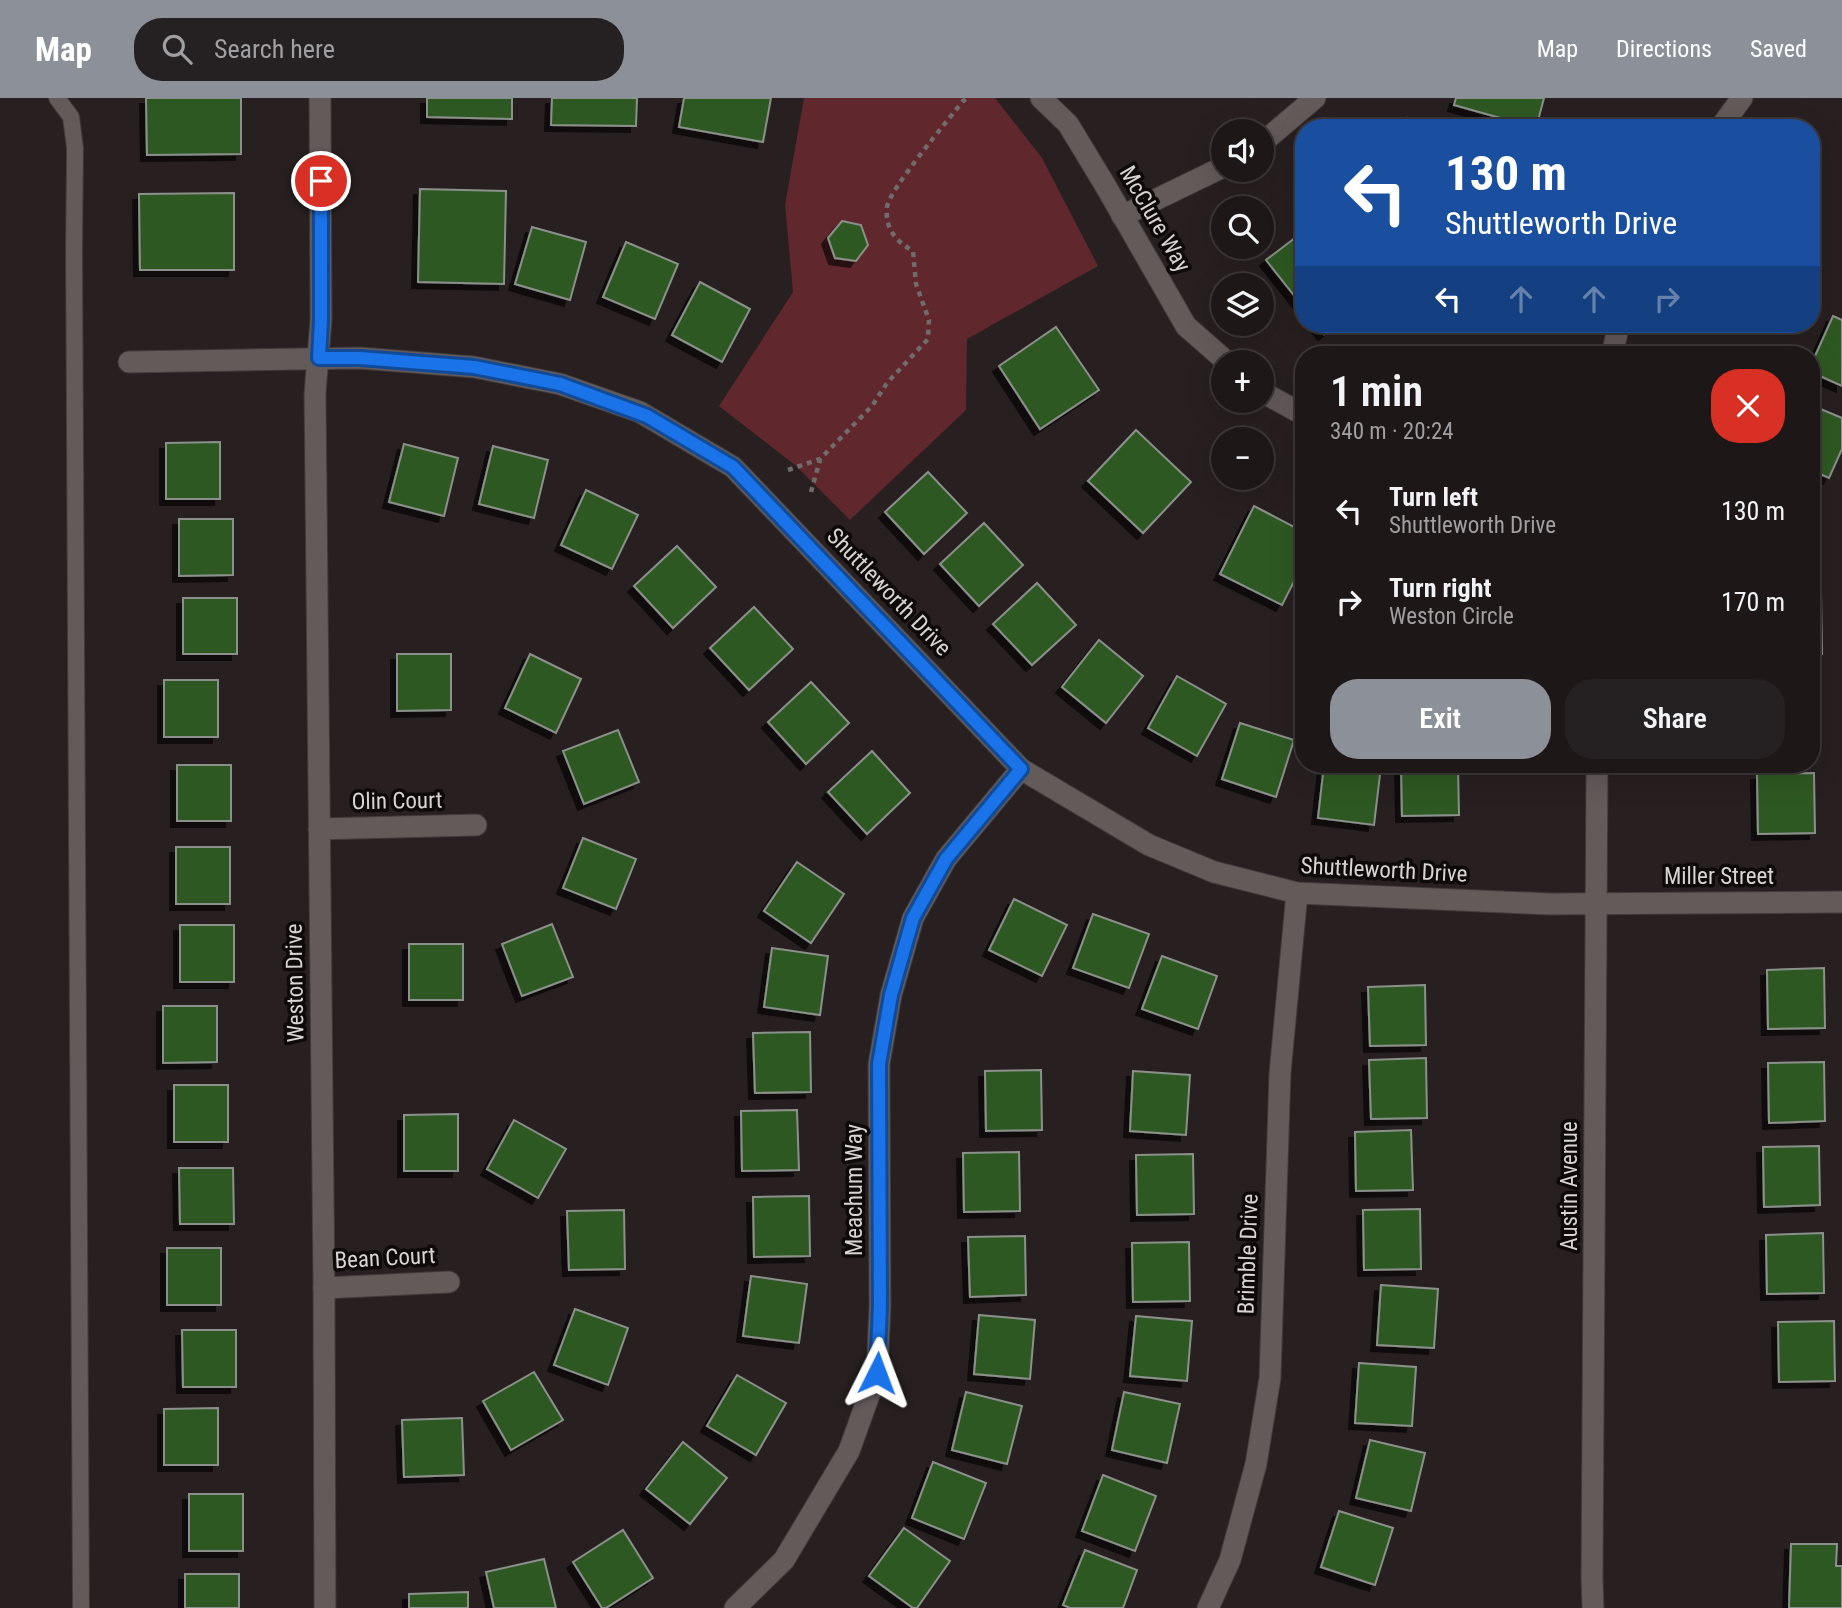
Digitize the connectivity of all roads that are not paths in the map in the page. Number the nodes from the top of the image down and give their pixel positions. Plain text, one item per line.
1 (57, 98) edge
2 (320, 98) edge
3 (1041, 98) edge
4 (1315, 98) edge
5 (1742, 98) edge
6 (1727, 119) edge
7 (1274, 133) edge
8 (1211, 173) edge
9 (1122, 216) junction
10 (1213, 350) edge
11 (319, 358) junction
12 (129, 362) dead end
13 (1274, 399) edge
14 (1295, 410) edge
15 (1021, 769) junction
16 (1597, 773) edge
17 (476, 825) dead end
18 (319, 829) junction
19 (1297, 893) junction
20 (1842, 902) edge
21 (1597, 904) junction
22 (449, 1282) dead end
23 (324, 1288) junction
24 (81, 1608) edge
25 (325, 1608) edge
26 (735, 1608) edge
27 (1208, 1608) edge
28 (1593, 1608) edge

1 - 24 lane
2 - 11 street, Weston Drive
3 - 9 street, McClure Way
4 - 7 street
5 - 6 street
8 - 9 street
9 - 10 street, McClure Way
11 - 12 street, Shuttleworth Drive
11 - 15 street, Shuttleworth Drive
11 - 18 street, Weston Drive
13 - 14 street
15 - 19 street, Shuttleworth Drive
15 - 26 street, Meachum Way
16 - 21 street, Austin Avenue
17 - 18 street, Olin Court
18 - 23 street, Weston Drive
19 - 21 street, Shuttleworth Drive
19 - 27 street, Brimble Drive
20 - 21 street, Miller Street
21 - 28 street, Austin Avenue
22 - 23 street, Bean Court
23 - 25 street, Weston Drive

